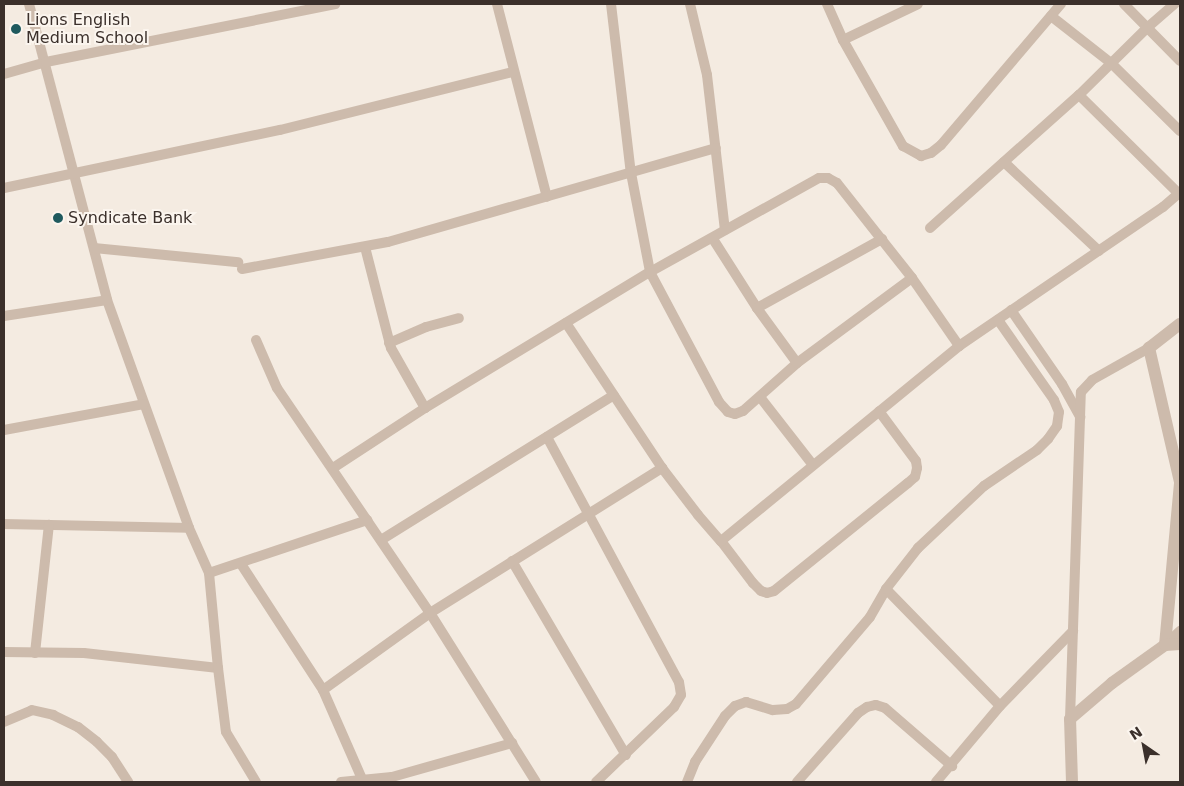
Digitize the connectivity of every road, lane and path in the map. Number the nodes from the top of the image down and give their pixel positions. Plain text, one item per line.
1 (29, 4) edge
2 (334, 4) edge
3 (497, 4) edge
4 (611, 4) edge
5 (690, 4) edge
6 (827, 4) edge
7 (918, 4) edge
8 (1062, 4) edge
9 (1124, 4) edge
10 (1174, 4) edge
11 (1051, 16) junction
12 (1148, 27) junction
13 (843, 40) junction
14 (1180, 61) edge
15 (46, 62) junction
16 (1110, 63) junction
17 (513, 72) junction
18 (4, 74) edge
19 (1079, 95) junction
20 (1180, 132) edge
21 (716, 148) junction
22 (1004, 162) junction
23 (75, 172) junction
24 (631, 173) junction
25 (4, 188) edge
26 (1180, 193) edge
27 (547, 197) junction
28 (930, 228) dead end
29 (725, 230) junction
30 (713, 239) junction
31 (882, 239) junction
32 (365, 247) junction
33 (94, 248) junction
34 (1099, 251) junction
35 (650, 272) junction
36 (912, 278) junction
37 (107, 300) junction
38 (757, 308) junction
39 (1011, 310) junction
40 (4, 316) edge
41 (459, 318) dead end
42 (998, 320) junction
43 (566, 323) junction
44 (1180, 324) edge
45 (256, 340) dead end
46 (389, 343) junction
47 (959, 346) junction
48 (1149, 348) junction
49 (797, 363) junction
50 (614, 395) junction
51 (760, 397) junction
52 (144, 404) junction
53 (425, 408) junction
54 (879, 411) junction
55 (1081, 418) junction
56 (4, 430) edge
57 (547, 437) junction
58 (813, 465) junction
59 (332, 468) junction
60 (662, 468) junction
61 (588, 513) junction
62 (367, 520) junction
63 (4, 524) edge
64 (49, 525) junction
65 (189, 528) junction
66 (381, 540) junction
67 (720, 541) junction
68 (512, 562) junction
69 (241, 564) junction
70 (209, 573) junction
71 (886, 588) junction
72 (430, 613) junction
73 (1180, 631) edge
74 (1073, 632) junction
75 (1180, 644) edge
76 (1165, 645) junction
77 (4, 652) edge
78 (35, 652) junction
79 (218, 668) junction
80 (322, 690) junction
81 (1000, 706) junction
82 (1070, 719) junction
83 (4, 722) edge
84 (512, 743) junction
85 (626, 755) junction
86 (952, 766) junction
87 (363, 781) junction
88 (128, 782) edge
89 (256, 782) edge
90 (341, 782) edge
91 (536, 782) edge
92 (596, 782) edge
93 (686, 782) edge
94 (797, 782) edge
95 (936, 782) edge
96 (1072, 782) edge

1 - 15 street
2 - 15 street
3 - 17 street
4 - 24 street
5 - 21 street
6 - 13 street
7 - 13 street
8 - 11 street
9 - 12 street
10 - 12 street
11 - 13 street
11 - 16 street
12 - 14 street
12 - 16 street
15 - 18 street
15 - 23 street
16 - 19 street
16 - 20 street
17 - 23 street
17 - 27 street
19 - 22 street
19 - 26 street
21 - 24 street
21 - 29 street
22 - 28 street
22 - 34 street
23 - 25 street
23 - 33 street
24 - 27 street
24 - 35 street
26 - 34 street
27 - 32 street
29 - 30 street
29 - 31 street
30 - 35 street
30 - 38 street
31 - 36 street
31 - 38 street
32 - 33 street
32 - 46 street
33 - 37 street
34 - 39 street
35 - 43 street
35 - 51 street
36 - 47 street
36 - 49 street
37 - 40 street
37 - 52 street
38 - 49 street
39 - 42 street
39 - 55 street
41 - 46 street
42 - 47 street
42 - 71 street
43 - 50 street
43 - 53 street
44 - 48 street
45 - 59 street
46 - 53 street
47 - 54 street
48 - 55 street
48 - 76 street
49 - 51 street
50 - 57 street
50 - 60 street
51 - 58 street
52 - 56 street
52 - 65 street
53 - 59 street
54 - 58 street
54 - 67 street
55 - 74 street
57 - 61 street
57 - 66 street
58 - 67 street
59 - 62 street
60 - 61 street
60 - 67 street
61 - 68 street
61 - 85 street
62 - 66 street
62 - 69 street
63 - 64 street
64 - 65 street
64 - 78 street
65 - 70 street
66 - 72 street
68 - 72 street
68 - 85 street
69 - 70 street
69 - 80 street
70 - 79 street
71 - 81 street
71 - 93 street
72 - 80 street
72 - 84 street
73 - 76 street
74 - 81 street
74 - 82 street
75 - 76 street
76 - 82 street
77 - 78 street
78 - 79 street
79 - 89 street
80 - 87 street
81 - 86 street
82 - 96 street
83 - 88 street
84 - 87 street
84 - 91 street
85 - 92 street
86 - 94 street
86 - 95 street
87 - 90 street

